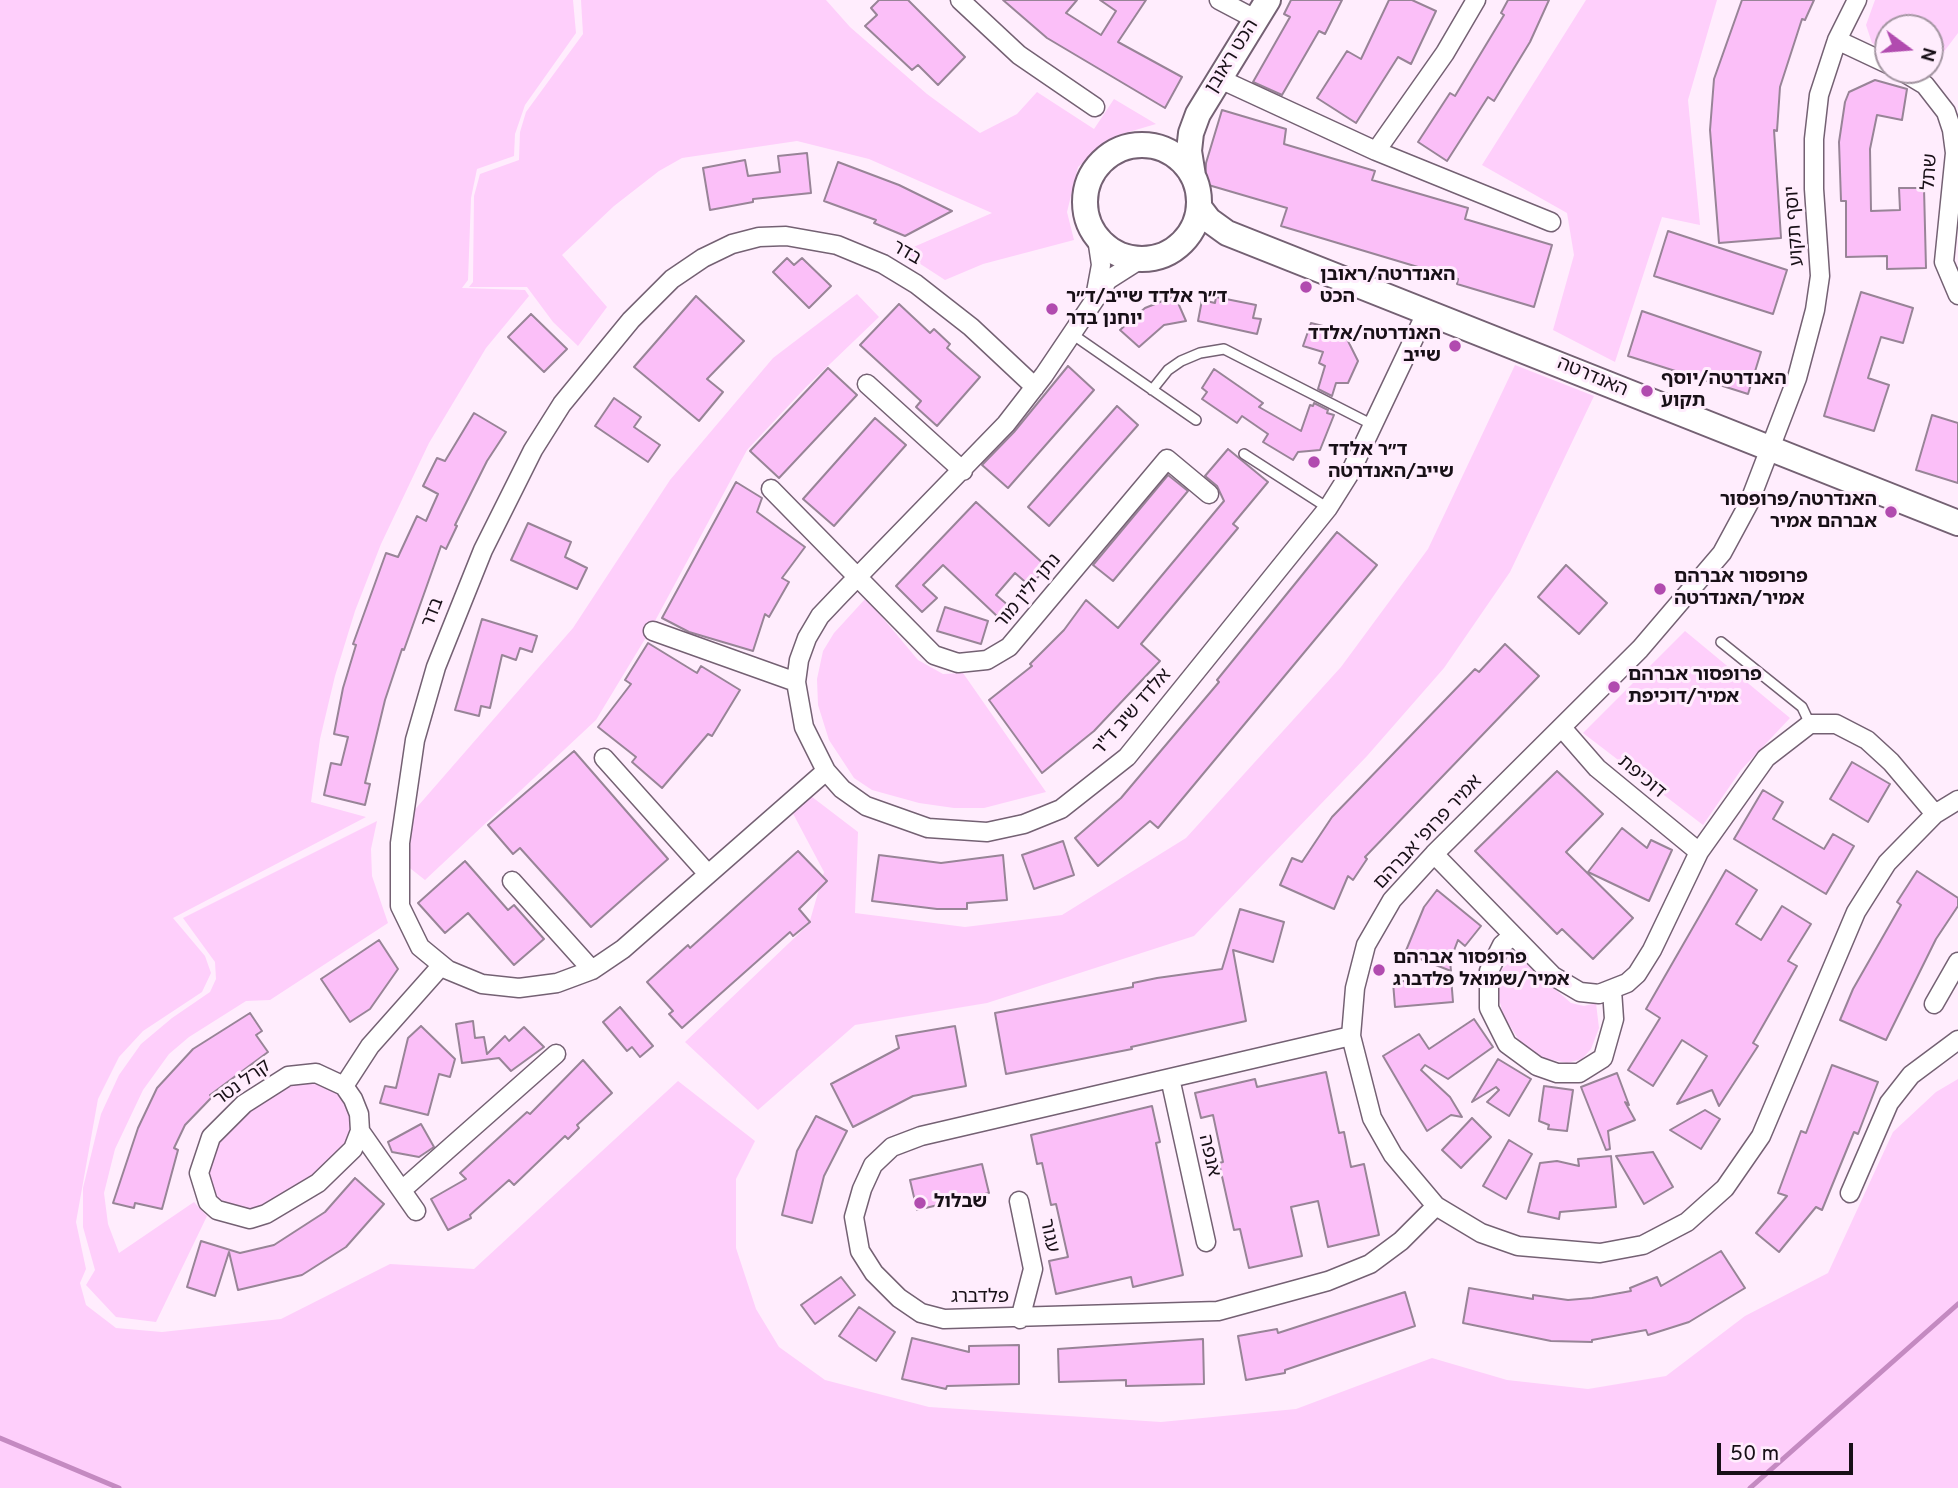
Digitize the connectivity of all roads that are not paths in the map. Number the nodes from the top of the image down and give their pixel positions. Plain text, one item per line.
1 (960, 0) edge
2 (1219, 0) edge
3 (1476, 0) edge
4 (1857, 0) edge
5 (1263, 10) edge
6 (1837, 40) junction
7 (1874, 57) edge
8 (1220, 79) junction
9 (1922, 84) edge
10 (1095, 107) dead end
11 (1198, 114) junction
12 (1149, 145) junction
13 (1376, 152) junction
14 (1193, 177) junction
15 (1199, 207) junction
16 (1550, 222) dead end
17 (1227, 233) junction
18 (1188, 236) junction
19 (1097, 238) junction
20 (1141, 259) junction
21 (1958, 295) edge
22 (1094, 299) junction
23 (1426, 313) junction
24 (1072, 334) junction
25 (867, 384) dead end
26 (1035, 387) junction
27 (1152, 390) junction
28 (1196, 420) dead end
29 (1373, 425) junction
30 (1770, 450) junction
31 (1244, 454) dead end
32 (963, 471) junction
33 (771, 489) dead end
34 (1209, 494) dead end
35 (1328, 508) junction
36 (1958, 523) edge
37 (858, 576) junction
38 (653, 631) dead end
39 (1721, 642) dead end
40 (796, 682) junction
41 (1810, 724) junction
42 (1563, 729) junction
43 (604, 758) dead end
44 (826, 771) junction
45 (1958, 800) edge
46 (1935, 814) junction
47 (1699, 852) junction
48 (1434, 855) junction
49 (708, 874) junction
50 (512, 881) dead end
51 (1513, 935) junction
52 (1958, 962) edge
53 (442, 965) junction
54 (592, 970) junction
55 (1612, 990) junction
56 (1934, 1004) dead end
57 (1351, 1036) junction
58 (1958, 1040) edge
59 (556, 1054) dead end
60 (1170, 1078) junction
61 (344, 1086) junction
62 (360, 1131) junction
63 (402, 1190) junction
64 (1850, 1193) dead end
65 (1019, 1201) dead end
66 (1436, 1206) junction
67 (416, 1211) dead end
68 (1206, 1242) dead end
69 (1020, 1319) junction

1 - 10 street
2 - 5 street
3 - 13 street
4 - 6 street, יוסף תקוע
5 - 8 street, הכט ראובן
6 - 7 street
6 - 30 street, יוסף תקוע
8 - 11 street, הכט ראובן
8 - 13 street
9 - 21 street, שתל
11 - 12 street, הכט ראובן
11 - 14 street, הכט ראובן
12 - 14 street
12 - 19 street
13 - 16 street
14 - 15 street
15 - 17 street, האנדרטה
15 - 18 street
17 - 18 street, האנדרטה
17 - 23 street, האנדרטה
18 - 20 street
19 - 20 street
19 - 22 street
20 - 22 street
22 - 24 street, אלדד שיב ד"ר
23 - 29 street, אלדד שיב ד"ר
23 - 30 street, האנדרטה
24 - 26 street, אלדד שיב ד"ר
24 - 27 lane
25 - 32 street
26 - 32 street, אלדד שיב ד"ר
26 - 53 street, בדר
27 - 28 lane
27 - 29 lane
29 - 35 street, אלדד שיב ד"ר
30 - 36 street, האנדרטה
30 - 42 street, אמיר פרופ' אברהם
31 - 35 lane
32 - 37 street, אלדד שיב ד"ר
33 - 37 street
34 - 37 street, נתן ילין מור
35 - 44 street, אלדד שיב ד"ר
37 - 40 street, אלדד שיב ד"ר
38 - 40 street
39 - 41 lane
40 - 44 street, אלדד שיב ד"ר
41 - 46 street
41 - 47 street
42 - 47 street, דוכיפת
42 - 48 street, אמיר פרופ' אברהם
43 - 49 street
44 - 49 street, בדר
45 - 46 street, אמיר פרופ' אברהם
46 - 66 street, אמיר פרופ' אברהם
47 - 55 street
48 - 51 street
48 - 57 street, אמיר פרופ' אברהם
49 - 54 street, בדר
50 - 54 street
51 - 55 street
51 - 55 street
52 - 56 street
53 - 54 street, בדר
53 - 61 street
57 - 60 street, פלדברג
57 - 66 street, אמיר פרופ' אברהם
58 - 64 street
59 - 63 street
60 - 68 street, אנפה
60 - 69 street, פלדברג
61 - 62 street
61 - 62 street, קרל נטר
62 - 63 street
63 - 67 street
65 - 69 street, עגור
66 - 69 street, פלדברג

